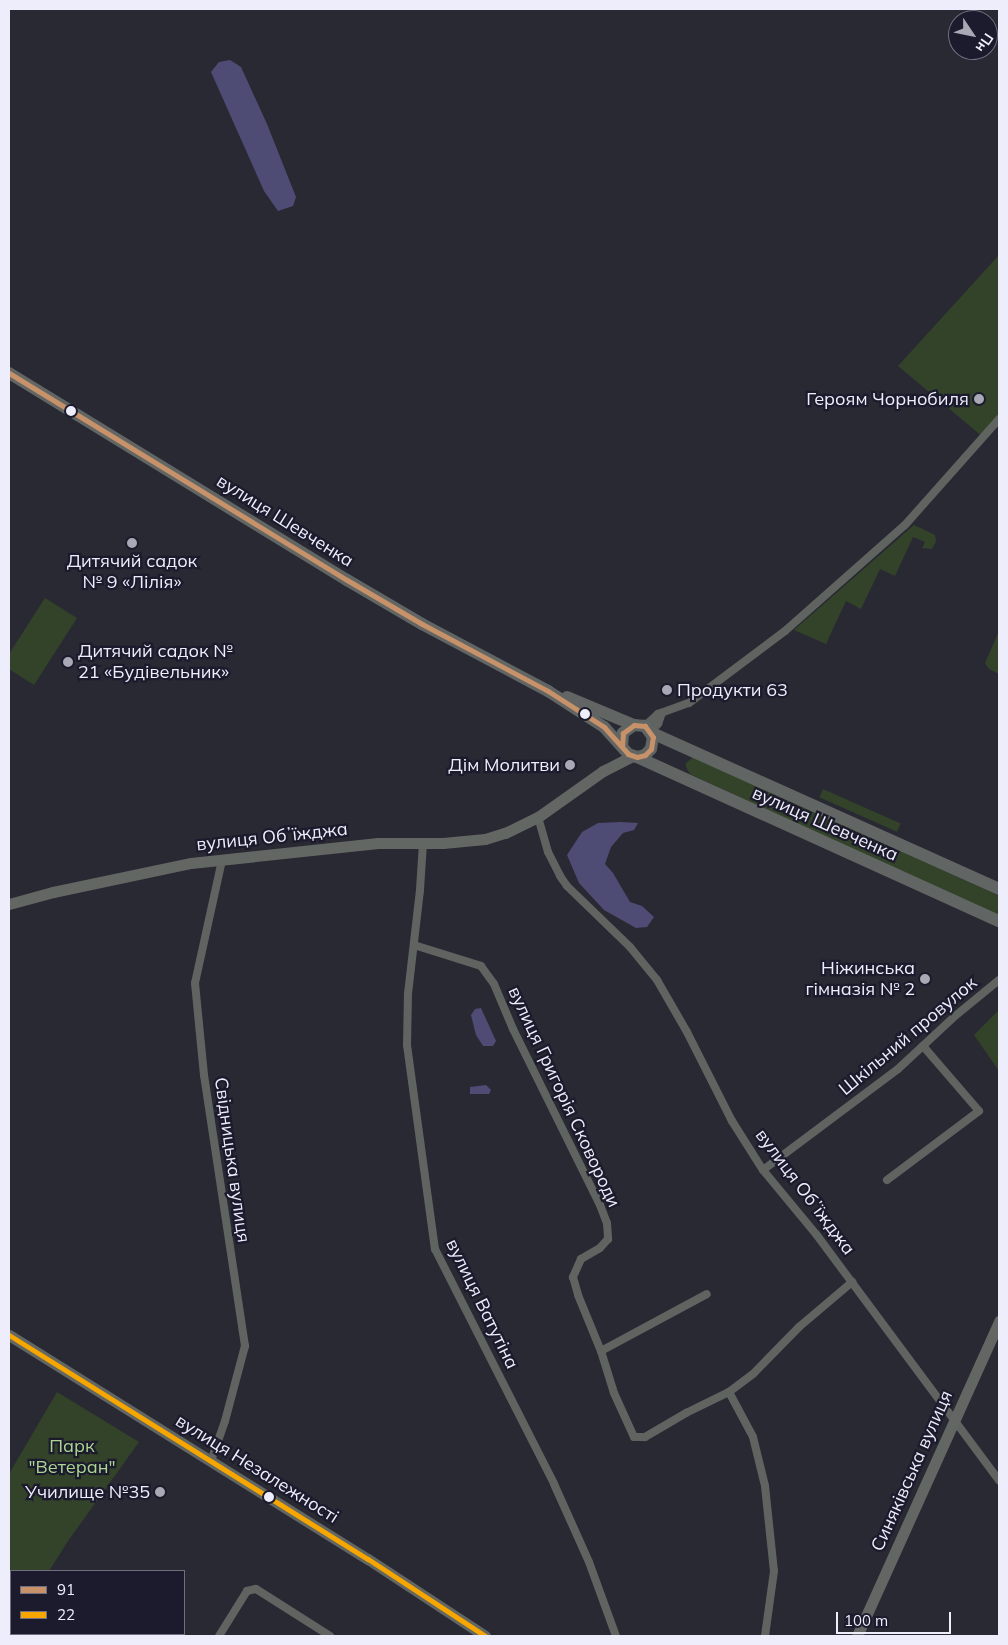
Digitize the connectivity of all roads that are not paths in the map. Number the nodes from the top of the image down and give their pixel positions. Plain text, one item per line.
1 (9, 373) edge
2 (999, 419) edge
3 (548, 690) junction
4 (645, 729) junction
5 (628, 752) junction
6 (538, 817) junction
7 (423, 843) junction
8 (222, 860) junction
9 (999, 889) edge
10 (9, 904) edge
11 (999, 921) edge
12 (414, 945) junction
13 (999, 980) edge
14 (923, 1046) junction
15 (763, 1170) junction
16 (887, 1180) dead end
17 (852, 1282) junction
18 (707, 1294) dead end
19 (999, 1321) edge
20 (9, 1335) edge
21 (601, 1351) junction
22 (729, 1392) junction
23 (954, 1419) junction
24 (211, 1461) junction
25 (999, 1480) edge
26 (219, 1636) edge
27 (330, 1636) edge
28 (485, 1636) edge
29 (616, 1636) edge
30 (765, 1636) edge
31 (857, 1636) edge

1 - 3 main road, вулиця Шевченка
2 - 4 street
3 - 4 main road, вулиця Шевченка
3 - 5 main road, вулиця Шевченка
4 - 5 main road
4 - 5 main road
4 - 9 main road, вулиця Шевченка
5 - 6 street, вулиця Обʼїжджа
5 - 11 main road, вулиця Шевченка
6 - 7 street, вулиця Обʼїжджа
6 - 15 street, вулиця Обʼїжджа
7 - 8 street, вулиця Обʼїжджа
7 - 12 street, вулиця Ватутіна
8 - 10 street, вулиця Обʼїжджа
8 - 24 street, Свідницька вулиця
12 - 21 street, вулиця Григорія Сковороди
12 - 29 street, вулиця Ватутіна
13 - 14 street, Шкільний провулок
14 - 15 street, Шкільний провулок
14 - 16 street
15 - 17 street, вулиця Обʼїжджа
17 - 22 street, вулиця Григорія Сковороди
17 - 23 street, вулиця Обʼїжджа
18 - 21 street
19 - 23 street, Синяківська вулиця
20 - 24 street, вулиця Незалежності
21 - 22 street, вулиця Григорія Сковороди
22 - 30 street
23 - 25 street, вулиця Обʼїжджа
23 - 31 street, Синяківська вулиця
24 - 28 street, вулиця Незалежності
26 - 27 street

